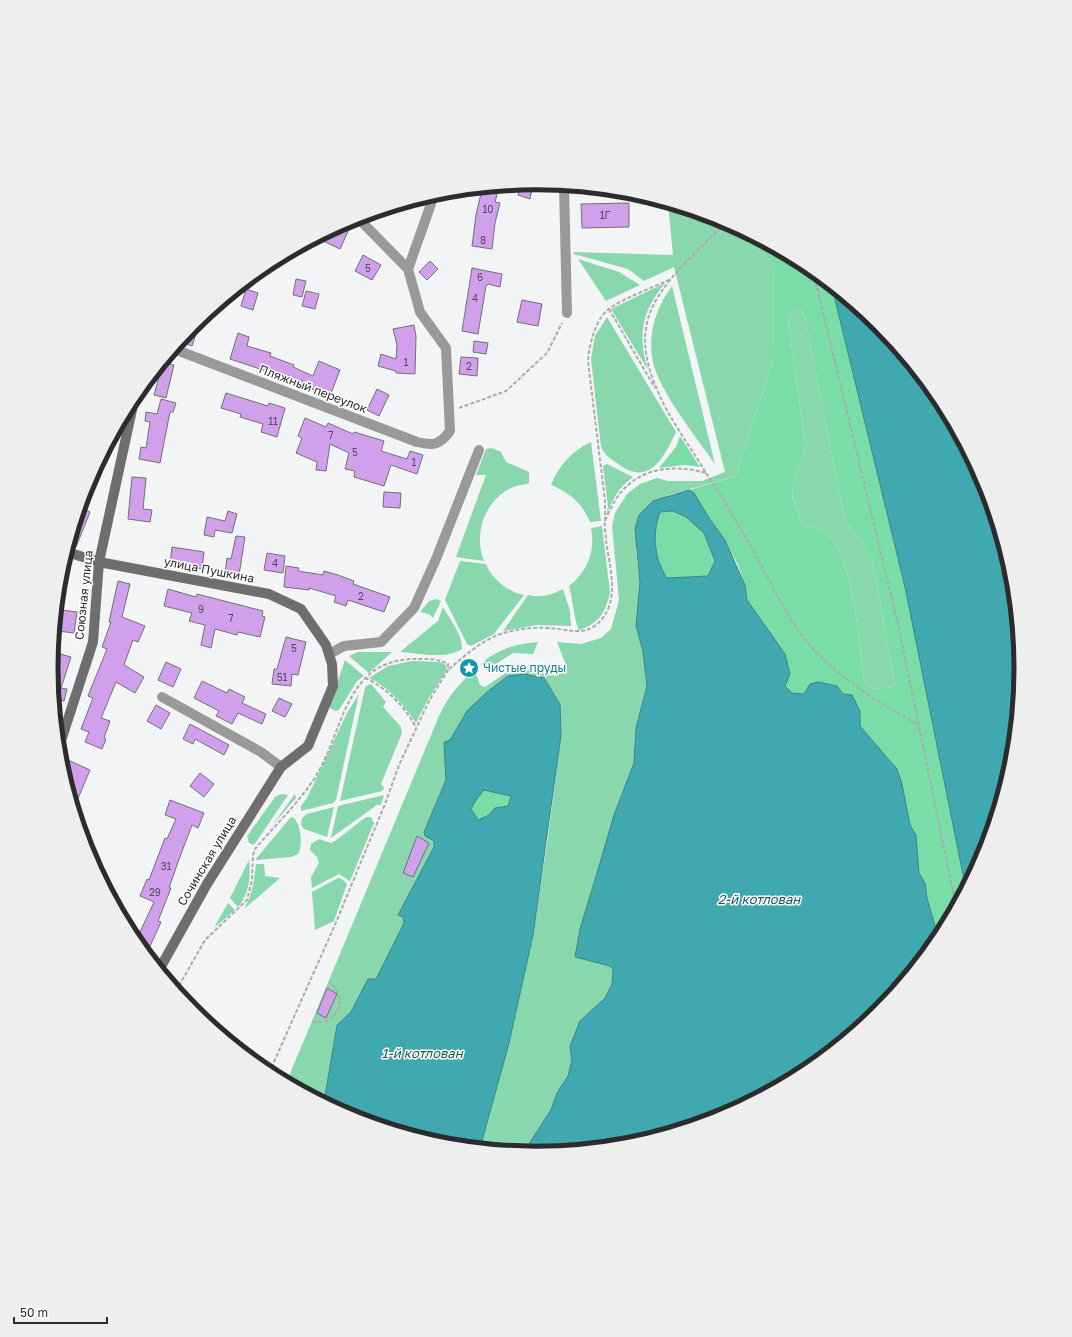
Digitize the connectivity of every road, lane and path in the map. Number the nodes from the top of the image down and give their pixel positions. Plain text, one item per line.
1 (564, 192) edge
2 (431, 203) edge
3 (363, 223) edge
4 (721, 228) edge
5 (408, 268) junction
6 (670, 279) junction
7 (815, 281) edge
8 (609, 308) junction
9 (568, 313) joint
10 (179, 351) edge
11 (658, 392) junction
12 (450, 412) junction
13 (131, 416) edge
14 (479, 450) dead end
15 (706, 473) junction
16 (605, 522) junction
17 (72, 554) edge
18 (99, 562) junction
19 (328, 649) junction
20 (448, 670) junction
21 (365, 678) junction
22 (162, 697) dead end
23 (918, 724) junction
24 (416, 728) junction
25 (63, 735) edge
26 (281, 767) junction
27 (955, 899) edge
28 (162, 965) edge
29 (329, 982) dead end
30 (179, 986) edge
31 (312, 1021) dead end
32 (272, 1067) edge

1 - 9 street
2 - 5 street
3 - 5 street
4 - 6 path
5 - 12 street
6 - 8 path
6 - 11 path
7 - 23 path
8 - 11 path
8 - 16 path
9 - 12 path
10 - 12 street, Пляжный переулок
11 - 15 path
13 - 18 street, Союзная улица
14 - 19 street
15 - 16 path
15 - 23 path
16 - 20 path
17 - 18 street, улица Пушкина
18 - 19 street, улица Пушкина
18 - 25 street, Союзная улица
19 - 26 street, Сочинская улица
20 - 21 path
20 - 24 path
21 - 24 path
21 - 30 path
22 - 26 street
23 - 27 path
24 - 32 path
26 - 28 street, Сочинская улица
29 - 31 path

